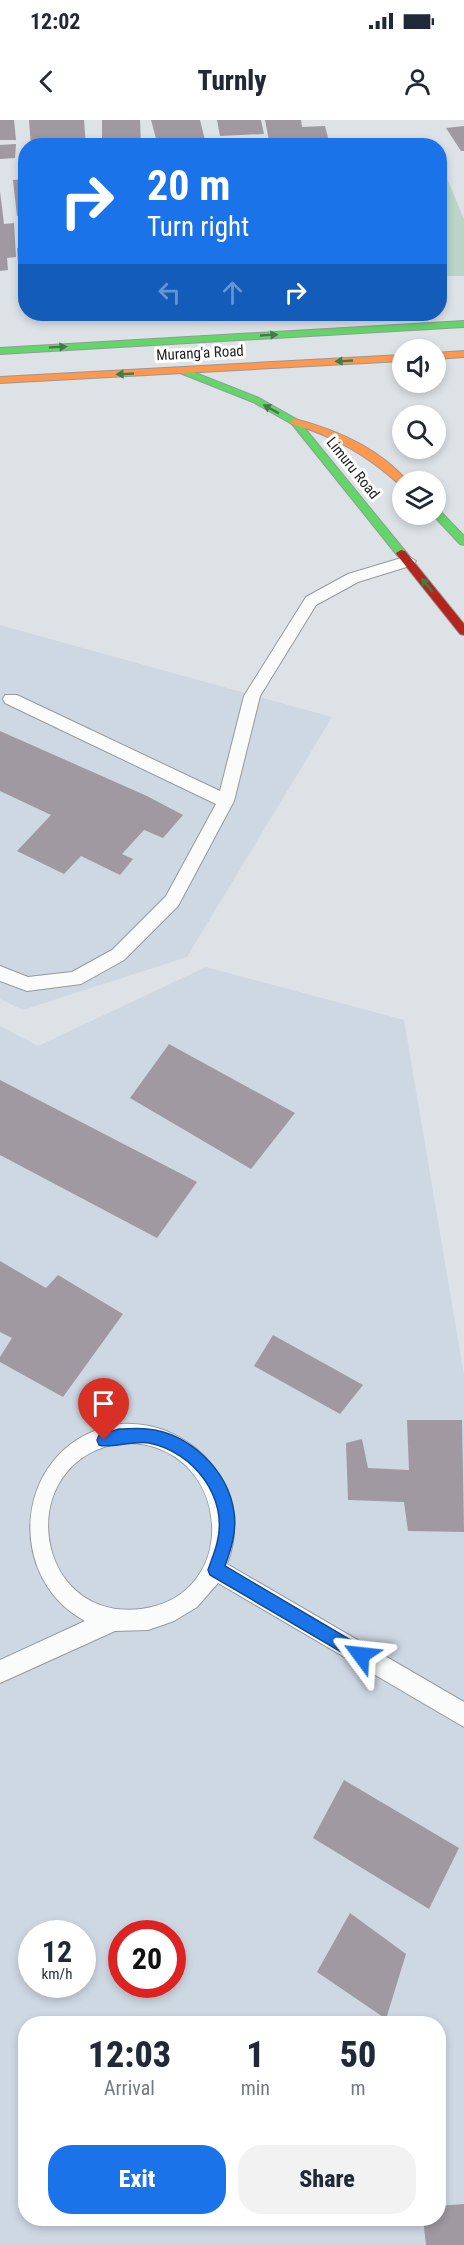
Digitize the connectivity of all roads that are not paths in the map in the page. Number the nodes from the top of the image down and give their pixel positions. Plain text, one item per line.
1 (464, 324) edge
2 (0, 351) edge
3 (464, 354) edge
4 (446, 355) edge
5 (392, 359) edge
6 (183, 370) junction
7 (0, 380) edge
8 (295, 422) junction
9 (392, 472) edge
10 (446, 523) edge
11 (464, 542) edge
12 (408, 561) junction
13 (464, 631) edge
14 (11, 699) dead end
15 (226, 801) junction
16 (0, 973) edge
17 (216, 1570) junction
18 (115, 1619) junction
19 (0, 1672) edge
20 (464, 1715) edge

2 -> 1 main road, Murang'a Road
3 - 4 main road
5 -> 6 main road, Murang'a Road
6 -> 7 main road, Murang'a Road
8 -> 6 main road, Limuru Road
8 - 9 main road
8 - 12 main road, Limuru Road
10 - 11 main road
13 -> 12 main road, Limuru Road
12 - 15 lane
14 - 15 lane
15 - 16 lane
17 - 18 lane
17 - 18 lane
17 - 20 lane
18 - 19 lane

